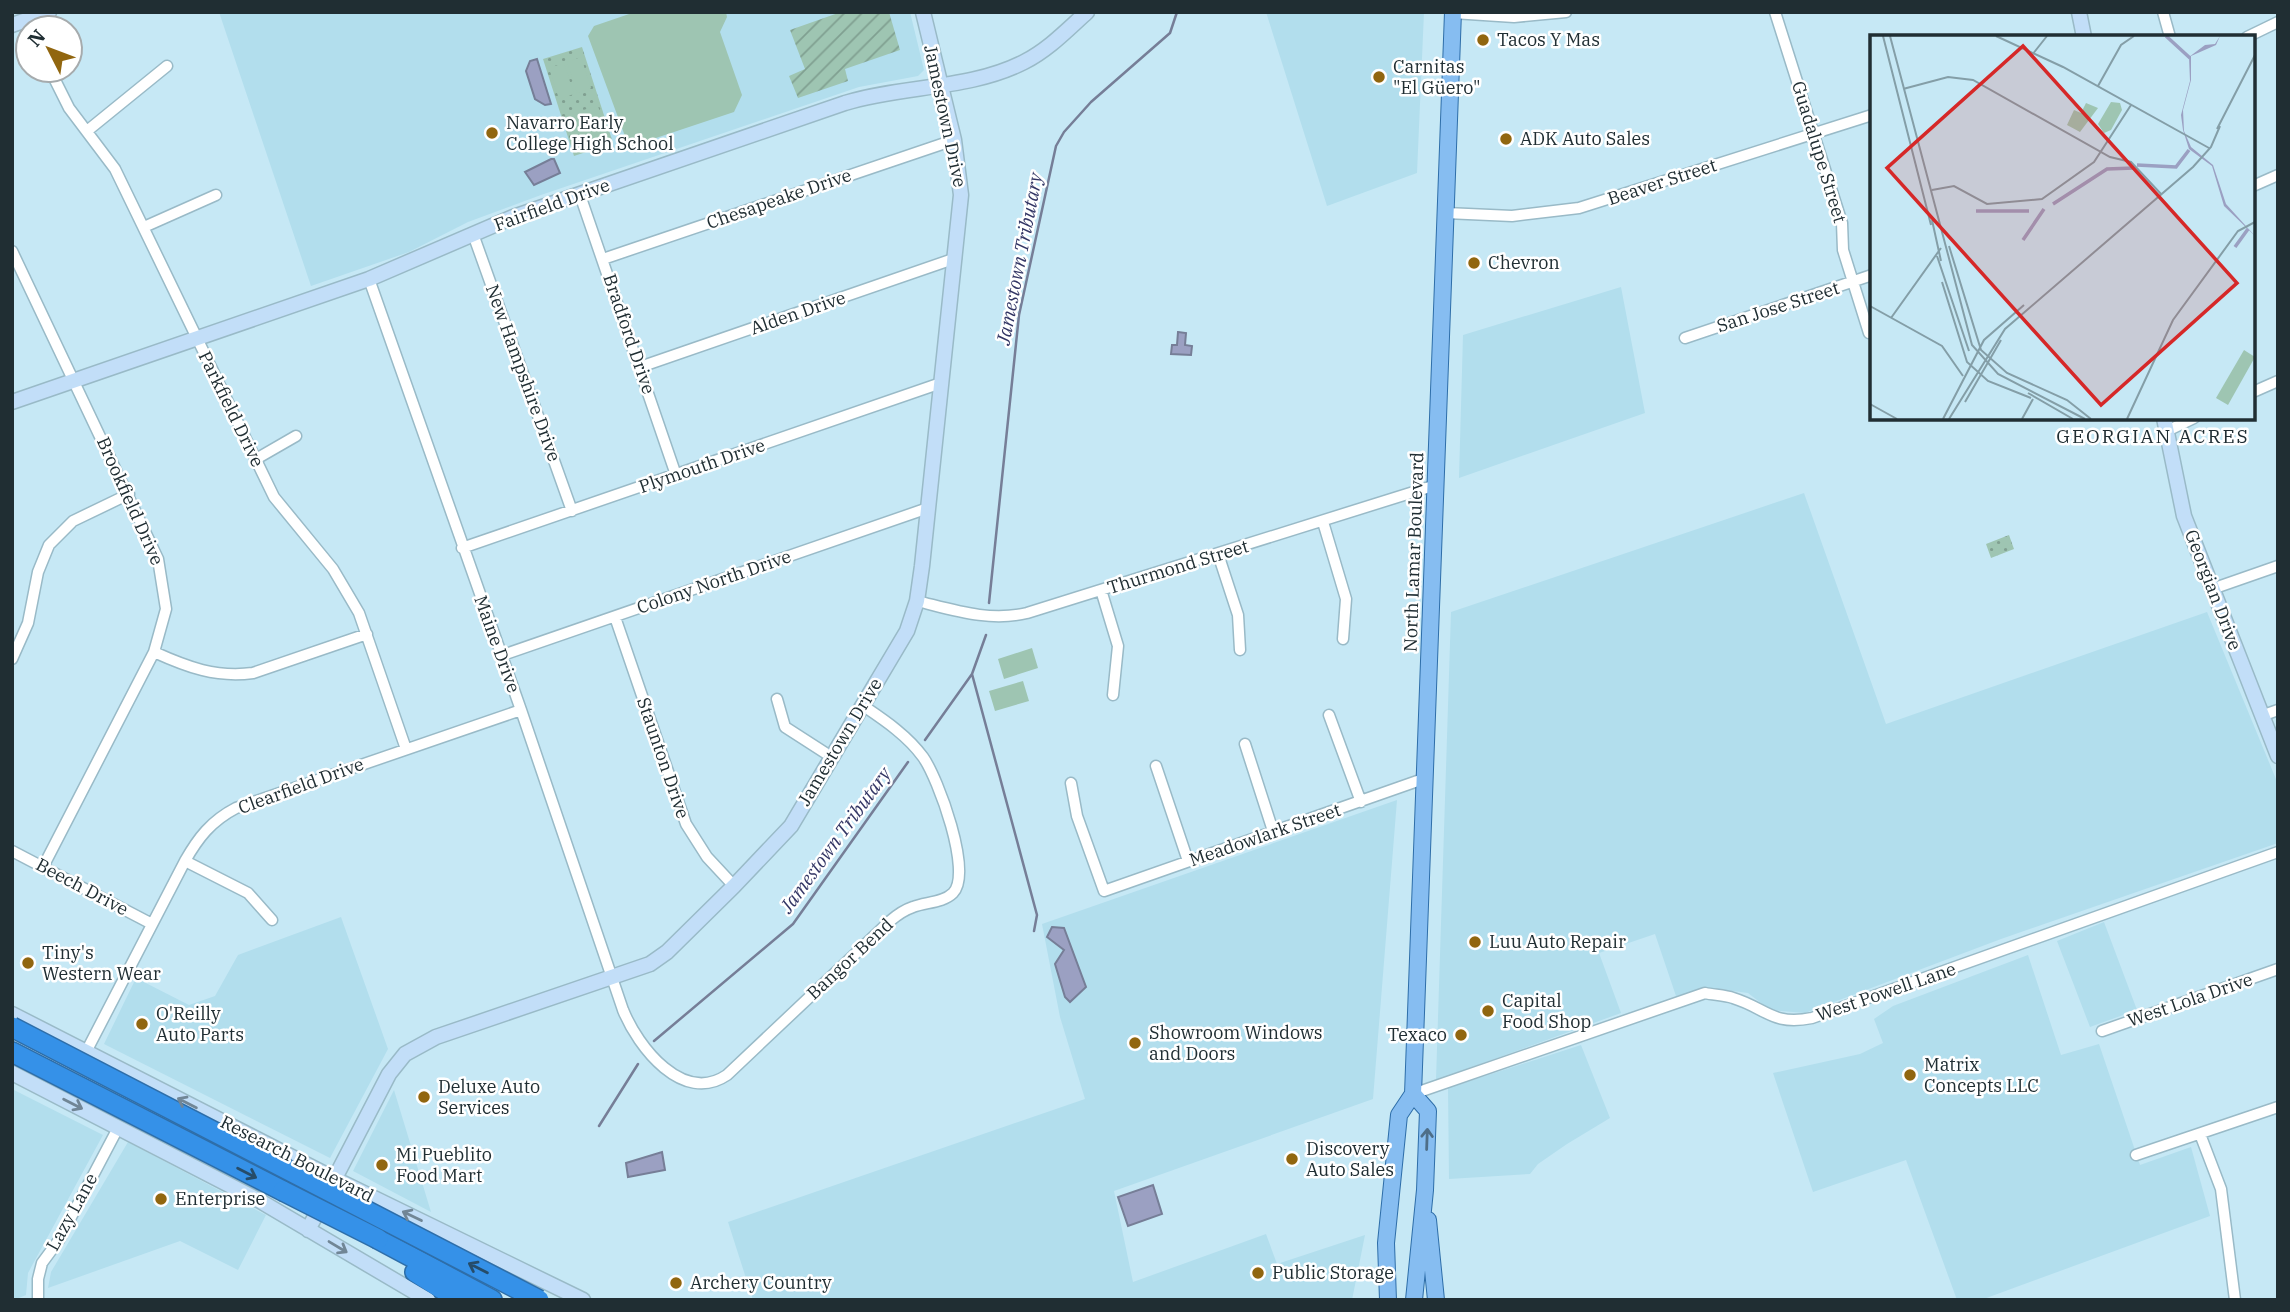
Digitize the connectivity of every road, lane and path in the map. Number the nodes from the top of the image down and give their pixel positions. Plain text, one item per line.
1 (923, 12) edge
2 (1566, 12) edge
3 (1775, 12) edge
4 (2079, 12) edge
5 (2163, 12) edge
6 (1453, 13) edge
7 (1079, 15) edge
8 (2278, 22) edge
9 (2084, 35) edge
10 (2169, 35) edge
11 (2251, 35) edge
12 (167, 66) dead end
13 (57, 84) edge
14 (940, 85) junction
15 (1870, 116) edge
16 (88, 131) junction
17 (1814, 134) junction
18 (954, 139) junction
19 (2278, 175) edge
20 (2255, 185) edge
21 (216, 195) dead end
22 (580, 195) junction
23 (1446, 213) junction
24 (144, 227) junction
25 (473, 234) junction
26 (12, 251) edge
27 (956, 258) junction
28 (603, 259) junction
29 (1870, 276) edge
30 (369, 279) junction
31 (1851, 283) junction
32 (1869, 333) dead end
33 (197, 338) junction
34 (1685, 338) dead end
35 (640, 367) junction
36 (75, 380) junction
37 (2278, 382) edge
38 (941, 383) junction
39 (2255, 391) edge
40 (12, 402) edge
41 (2185, 420) edge
42 (2166, 424) edge
43 (296, 436) dead end
44 (256, 459) junction
45 (676, 475) junction
46 (1436, 485) junction
47 (129, 494) junction
48 (928, 508) junction
49 (572, 511) junction
50 (1323, 522) junction
51 (462, 548) junction
52 (1218, 554) junction
53 (2278, 566) edge
54 (2212, 589) junction
55 (1101, 590) junction
56 (917, 601) junction
57 (615, 617) junction
58 (367, 634) junction
59 (1343, 639) dead end
60 (1240, 650) dead end
61 (154, 652) junction
62 (500, 656) junction
63 (12, 659) edge
64 (1113, 695) dead end
65 (777, 699) dead end
66 (862, 705) junction
67 (521, 710) junction
68 (2278, 710) edge
69 (1329, 716) dead end
70 (2261, 716) junction
71 (1245, 744) dead end
72 (406, 749) junction
73 (830, 756) junction
74 (2278, 756) edge
75 (1156, 766) dead end
76 (1426, 778) junction
77 (1071, 783) dead end
78 (1361, 802) junction
79 (1273, 831) junction
80 (12, 851) edge
81 (2278, 852) edge
82 (1188, 861) junction
83 (185, 862) junction
84 (43, 867) junction
85 (734, 886) junction
86 (272, 920) dead end
87 (152, 924) junction
88 (2278, 970) edge
89 (611, 979) junction
90 (623, 1010) joint
91 (12, 1014) edge
92 (12, 1027) edge
93 (2102, 1031) dead end
94 (12, 1052) edge
95 (86, 1052) junction
96 (12, 1073) edge
97 (1413, 1094) junction
98 (2278, 1107) edge
99 (118, 1128) junction
100 (2200, 1134) junction
101 (2136, 1155) dead end
102 (320, 1172) junction
103 (335, 1179) junction
104 (1425, 1190) junction
105 (328, 1193) junction
106 (308, 1230) junction
107 (378, 1240) junction
108 (1386, 1243) junction
109 (38, 1300) edge
110 (428, 1300) edge
111 (459, 1300) edge
112 (492, 1300) edge
113 (539, 1300) edge
114 (583, 1300) edge
115 (1377, 1300) edge
116 (1388, 1300) edge
117 (1414, 1300) edge
118 (1436, 1300) edge
119 (2235, 1300) edge

1 - 14 street, Jamestown Drive
2 - 6 street
3 - 17 street, Guadalupe Street
4 - 9 street
5 - 10 street
6 - 23 main road, North Lamar Boulevard
7 - 14 street, Fairfield Drive
8 - 11 street
12 - 16 street
13 - 16 street, Parkfield Drive
14 - 18 street, Jamestown Drive
14 - 22 street, Fairfield Drive
15 - 17 street, Beaver Street
16 - 24 street, Parkfield Drive
17 - 23 street, Beaver Street
17 - 31 street, Guadalupe Street
18 - 27 street, Jamestown Drive
18 - 28 street, Chesapeake Drive
19 - 20 street
21 - 24 street
22 - 25 street, Fairfield Drive
22 - 28 street, Bradford Drive
23 - 46 main road, North Lamar Boulevard
24 - 33 street, Parkfield Drive
25 - 30 street, Fairfield Drive
25 - 49 street, New Hampshire Drive
26 - 36 street, Brookfield Drive
27 - 35 street, Alden Drive
27 - 38 street, Jamestown Drive
28 - 35 street, Bradford Drive
29 - 31 street, San Jose Street
30 - 33 street, Fairfield Drive
30 - 51 street, Maine Drive
31 - 32 street, Guadalupe Street
31 - 34 street, San Jose Street
33 - 36 street, Fairfield Drive
33 - 44 street, Parkfield Drive
35 - 45 street, Bradford Drive
36 - 40 street, Fairfield Drive
36 - 47 street, Brookfield Drive
37 - 39 street
38 - 45 street, Plymouth Drive
38 - 48 street, Jamestown Drive
41 - 42 street
42 - 54 street, Georgian Drive
43 - 44 street
44 - 58 street, Parkfield Drive
45 - 49 street, Plymouth Drive
46 - 50 street, Thurmond Street
46 - 76 main road, North Lamar Boulevard
47 - 61 street, Brookfield Drive
47 - 63 street
48 - 56 street, Jamestown Drive
48 - 57 street, Colony North Drive
49 - 51 street, Plymouth Drive
50 - 52 street, Thurmond Street
50 - 59 street
51 - 62 street, Maine Drive
52 - 55 street, Thurmond Street
52 - 60 street
53 - 54 street
54 - 70 street, Georgian Drive
55 - 56 street, Thurmond Street
55 - 64 street
56 - 66 street, Jamestown Drive
57 - 62 street, Colony North Drive
57 - 85 street, Staunton Drive
58 - 61 street
58 - 72 street, Parkfield Drive
61 - 84 street, Brookfield Drive
62 - 67 street, Maine Drive
65 - 73 street
66 - 73 street, Jamestown Drive
66 - 90 street, Bangor Bend
67 - 72 street, Clearfield Drive
67 - 89 street, Maine Drive
68 - 70 street
69 - 78 street
70 - 74 street, Georgian Drive
71 - 79 street
72 - 83 street, Clearfield Drive
73 - 85 street, Jamestown Drive
75 - 82 street
76 - 78 street, Meadowlark Street
76 - 97 main road, North Lamar Boulevard
77 - 82 street, Meadowlark Street
78 - 79 street, Meadowlark Street
79 - 82 street, Meadowlark Street
80 - 84 street, Beech Drive
81 - 97 street, West Powell Lane
83 - 86 street
83 - 87 street, Clearfield Drive
84 - 87 street, Beech Drive
85 - 89 street, Jamestown Drive
87 - 95 street, Clearfield Drive
88 - 93 street, West Lola Drive
89 - 90 street, Maine Drive
89 - 103 street, Jamestown Drive
91 - 95 street, Research Boulevard
113 -> 92 highway, bridge
94 -> 107 highway, bridge
102 -> 95 street, Research Boulevard
96 -> 99 street
104 -> 97 main road, North Lamar Boulevard
97 - 108 main road, North Lamar Boulevard
98 - 100 street
99 - 106 street
99 - 109 street, Lazy Lane
100 - 101 street
100 - 119 street
102 - 103 street, Research Boulevard
102 - 105 street
103 - 105 street, Jamestown Drive
114 -> 103 street, Research Boulevard
104 - 117 main road, North Lamar Boulevard
104 - 118 main road
105 - 106 street, Jamestown Drive
106 -> 110 street
107 - 111 highway
107 - 112 highway
108 - 115 main road
108 - 116 main road, North Lamar Boulevard

